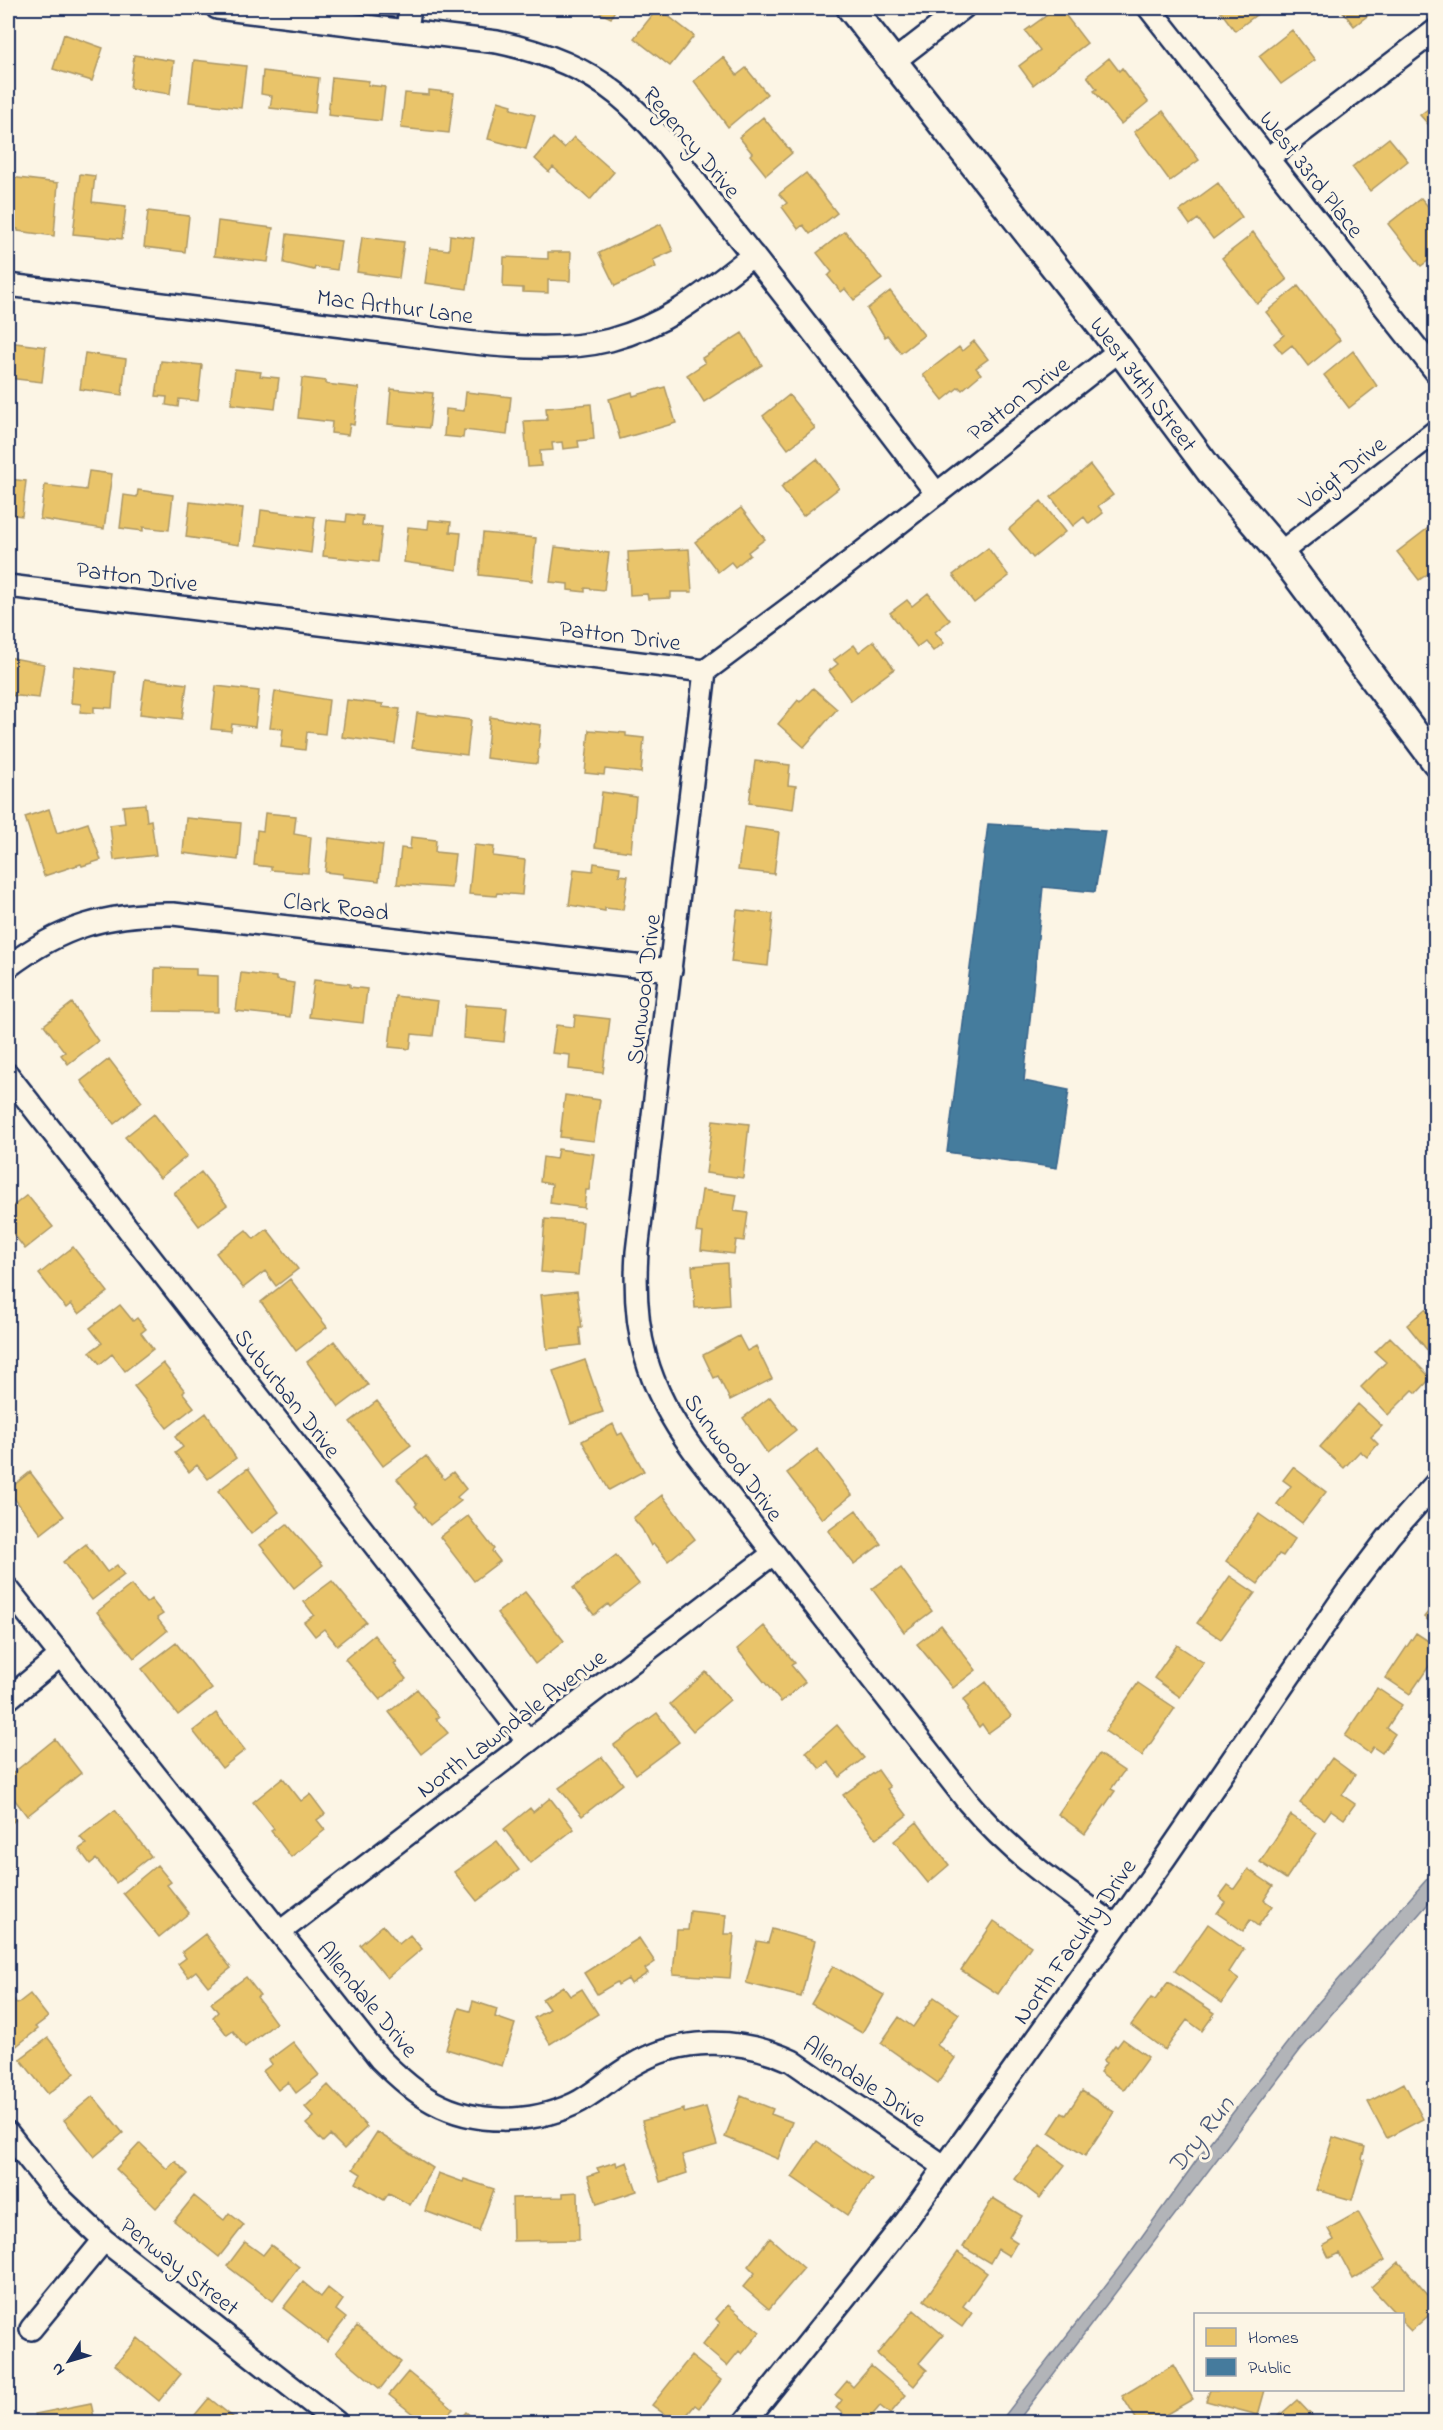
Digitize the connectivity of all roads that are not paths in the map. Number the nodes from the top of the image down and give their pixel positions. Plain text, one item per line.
1 (217, 8) edge
2 (410, 8) edge
3 (851, 8) edge
4 (963, 8) edge
5 (1149, 8) edge
6 (407, 30) junction
7 (1436, 30) edge
8 (893, 62) junction
9 (1267, 159) junction
10 (753, 255) junction
11 (8, 285) edge
12 (1120, 350) junction
13 (1436, 372) edge
14 (1436, 431) edge
15 (937, 494) junction
16 (1280, 553) junction
17 (8, 586) edge
18 (705, 671) junction
19 (1436, 762) edge
20 (8, 968) edge
21 (671, 970) junction
22 (8, 1075) edge
23 (1436, 1483) edge
24 (774, 1553) junction
25 (8, 1589) edge
26 (61, 1655) junction
27 (8, 1699) edge
28 (528, 1742) junction
29 (1116, 1926) junction
30 (280, 1932) junction
31 (8, 2133) edge
32 (945, 2167) junction
33 (104, 2240) junction
34 (31, 2329) dead end
35 (336, 2422) edge
36 (745, 2422) edge

1 - 6 street, Regency Drive
2 - 6 street
3 - 8 street, West 34th Street
4 - 8 street
5 - 9 street, West 33rd Place
6 - 10 street, Regency Drive
7 - 9 street
8 - 12 street, West 34th Street
9 - 13 street, West 33rd Place
10 - 11 street, Mac Arthur Lane
10 - 15 street, Regency Drive
12 - 15 street, Patton Drive
12 - 16 street, West 34th Street
14 - 16 street, Voigt Drive
15 - 18 street, Patton Drive
16 - 19 street, West 34th Street
17 - 18 street, Patton Drive
18 - 21 street, Sunwood Drive
20 - 21 street, Clark Road
21 - 24 street, Sunwood Drive
22 - 28 street, Suburban Drive
23 - 29 street, North Faculty Drive
24 - 28 street, North Lawndale Avenue
24 - 29 street, Sunwood Drive
25 - 26 street, Allendale Drive
26 - 27 street
26 - 30 street, Allendale Drive
28 - 30 street, North Lawndale Avenue
29 - 32 street, North Faculty Drive
30 - 32 street, Allendale Drive
31 - 33 street, Penway Street
32 - 36 street, North Faculty Drive
33 - 34 street
33 - 35 street, Penway Street

